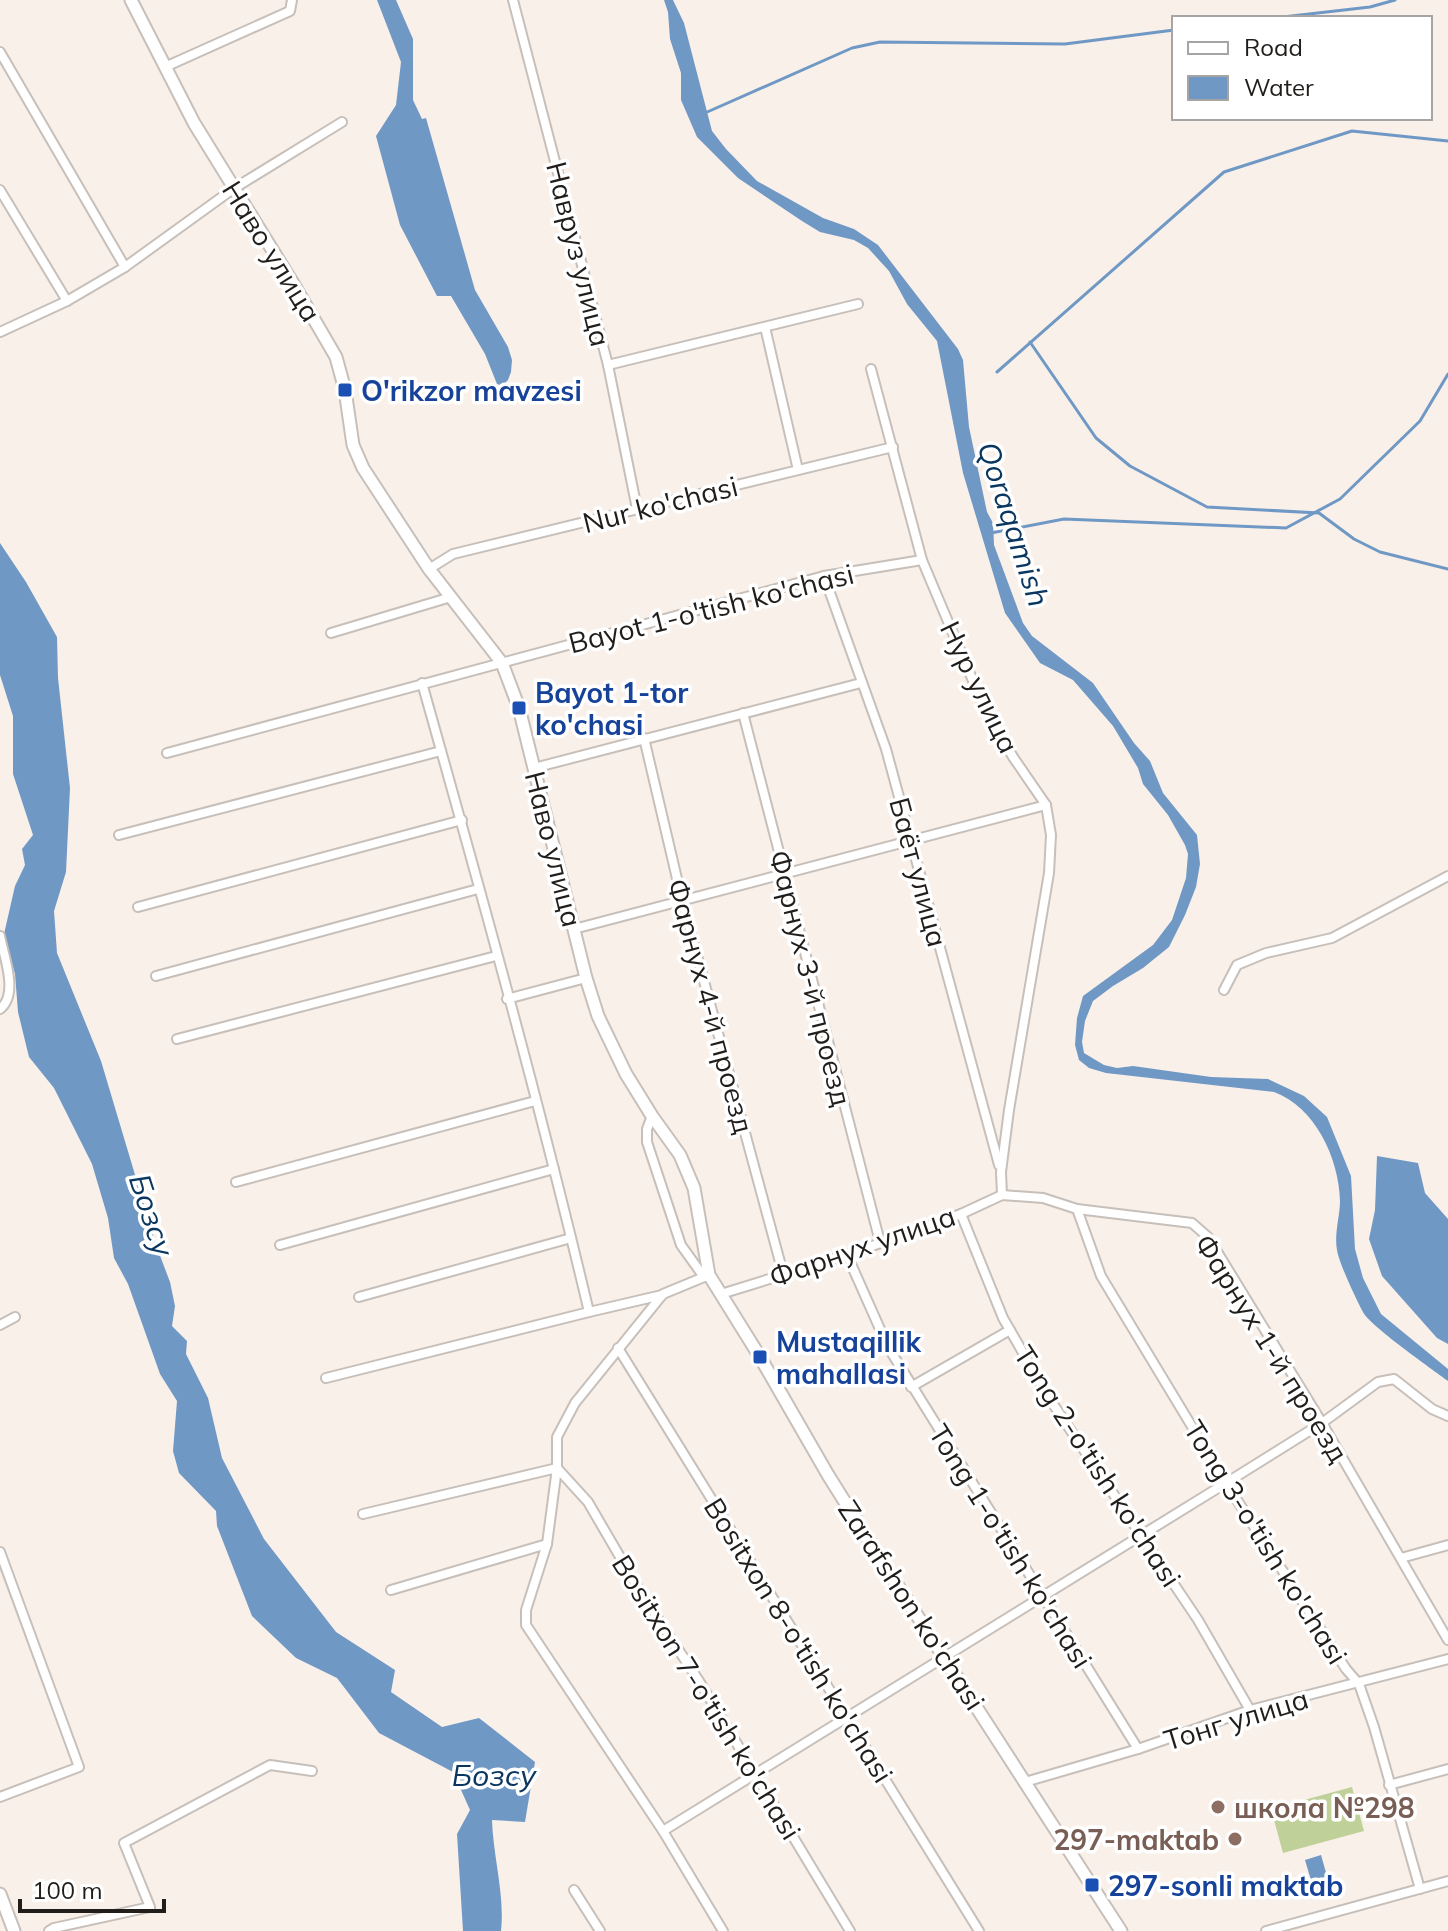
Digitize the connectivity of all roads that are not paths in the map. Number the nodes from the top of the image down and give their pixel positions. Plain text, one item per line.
1 (131, 0) edge
2 (292, 0) edge
3 (513, 0) edge
4 (0, 52) edge
5 (165, 67) junction
6 (342, 122) dead end
7 (233, 189) junction
8 (0, 190) edge
9 (125, 267) junction
10 (67, 301) junction
11 (858, 304) dead end
12 (765, 327) junction
13 (0, 332) edge
14 (608, 365) junction
15 (871, 369) dead end
16 (893, 447) junction
17 (798, 470) junction
18 (637, 509) junction
19 (922, 560) junction
20 (429, 569) junction
21 (824, 576) junction
22 (451, 597) junction
23 (331, 633) dead end
24 (502, 663) junction
25 (422, 683) junction
26 (861, 683) junction
27 (743, 713) junction
28 (644, 738) junction
29 (441, 751) junction
30 (167, 753) dead end
31 (534, 768) junction
32 (1046, 805) junction
33 (462, 820) junction
34 (119, 835) dead end
35 (911, 842) junction
36 (785, 874) junction
37 (1448, 876) edge
38 (478, 889) junction
39 (682, 900) junction
40 (138, 907) dead end
41 (574, 929) junction
42 (0, 936) edge
43 (496, 956) junction
44 (156, 976) dead end
45 (586, 978) junction
46 (1224, 990) dead end
47 (507, 999) junction
48 (0, 1009) edge
49 (177, 1039) dead end
50 (535, 1101) junction
51 (652, 1116) junction
52 (554, 1169) junction
53 (1001, 1172) junction
54 (236, 1182) dead end
55 (1002, 1195) junction
56 (1077, 1209) junction
57 (961, 1214) junction
58 (571, 1238) junction
59 (880, 1242) junction
60 (280, 1245) dead end
61 (847, 1255) junction
62 (783, 1273) junction
63 (706, 1276) junction
64 (663, 1294) junction
65 (721, 1294) junction
66 (359, 1297) dead end
67 (589, 1312) junction
68 (15, 1317) dead end
69 (0, 1325) edge
70 (1010, 1330) junction
71 (618, 1348) junction
72 (326, 1378) dead end
73 (911, 1387) junction
74 (1448, 1416) edge
75 (1322, 1423) junction
76 (557, 1468) junction
77 (1226, 1483) junction
78 (363, 1514) dead end
79 (1142, 1534) junction
80 (547, 1544) junction
81 (1448, 1545) edge
82 (0, 1552) edge
83 (1401, 1558) junction
84 (391, 1590) dead end
85 (1043, 1595) junction
86 (1448, 1640) edge
87 (945, 1657) junction
88 (1448, 1659) edge
89 (1359, 1684) junction
90 (1250, 1710) junction
91 (845, 1716) junction
92 (1138, 1749) junction
93 (1448, 1769) edge
94 (312, 1771) dead end
95 (753, 1774) junction
96 (1025, 1782) junction
97 (1389, 1785) junction
98 (0, 1797) edge
99 (663, 1831) junction
100 (1448, 1881) edge
101 (1420, 1889) junction
102 (574, 1890) dead end
103 (0, 1894) edge
104 (8, 1924) edge
105 (49, 1931) edge
106 (600, 1931) edge
107 (723, 1931) edge
108 (850, 1931) edge
109 (979, 1931) edge
110 (1121, 1931) edge
111 (1266, 1931) edge

1 - 5 street, Наво улица
2 - 5 street
3 - 14 street, Навруз улица
4 - 9 street
5 - 7 street, Наво улица
6 - 7 street
7 - 9 street
7 - 20 street, Наво улица
8 - 10 street
9 - 10 street
10 - 13 street
11 - 12 street
12 - 14 street
12 - 17 street
14 - 18 street, Навруз улица
15 - 16 street, Нур улица
16 - 17 street, Nur ko'chasi
16 - 19 street, Нур улица
17 - 18 street, Nur ko'chasi
18 - 20 street, Nur ko'chasi
19 - 21 street, Bayot 1-o'tish ko'chasi
19 - 32 street, Нур улица
20 - 22 street, Наво улица
21 - 24 street, Bayot 1-o'tish ko'chasi
21 - 26 street, Баёт улица
22 - 23 street
22 - 24 street, Наво улица
24 - 25 street, Bayot 1-o'tish ko'chasi
24 - 31 street, Наво улица
25 - 29 street
25 - 30 street, Bayot 1-o'tish ko'chasi
26 - 27 street
26 - 35 street, Баёт улица
27 - 28 street
27 - 36 street, Фарнух 3-й проезд
28 - 31 street
28 - 39 street, Фарнух 4-й проезд
29 - 33 street
29 - 34 street
31 - 41 street, Наво улица
32 - 35 street
32 - 53 street, Нур улица
33 - 38 street
33 - 40 street
35 - 36 street
35 - 53 street, Баёт улица
36 - 39 street
36 - 59 street, Фарнух 3-й проезд
37 - 46 street
38 - 43 street
38 - 44 street
39 - 41 street
39 - 62 street, Фарнух 4-й проезд
41 - 45 street, Наво улица
42 - 48 street
43 - 47 street
43 - 49 street
45 - 47 street
45 - 51 street, Наво улица
47 - 50 street
50 - 52 street
50 - 54 street
51 - 63 street, Наво улица
51 - 63 street
52 - 58 street
52 - 60 street
53 - 55 street, Нур улица
55 - 56 street, Фарнух 1-й проезд
55 - 57 street, Фарнух улица
56 - 75 street, Фарнух 1-й проезд
56 - 77 street, Tong 3-o'tish ko'chasi
57 - 59 street, Фарнух улица
57 - 70 street, Tong 2-o'tish ko'chasi
58 - 66 street
58 - 67 street
59 - 61 street, Фарнух улица
61 - 62 street, Фарнух улица
61 - 73 street, Tong 1-o'tish ko'chasi
62 - 65 street, Фарнух улица
63 - 64 street
63 - 65 street, Zarafshon ko'chasi
64 - 67 street
64 - 71 street
65 - 87 street, Zarafshon ko'chasi
67 - 72 street
68 - 69 street
70 - 73 street
70 - 79 street, Tong 2-o'tish ko'chasi
71 - 76 street
71 - 91 street, Bositxon 8-o'tish ko'chasi
73 - 85 street, Tong 1-o'tish ko'chasi
74 - 75 street
75 - 77 street
75 - 83 street, Фарнух 1-й проезд
76 - 78 street
76 - 80 street
76 - 95 street, Bositxon 7-o'tish ko'chasi
77 - 79 street
77 - 89 street, Tong 3-o'tish ko'chasi
79 - 85 street
79 - 90 street, Tong 2-o'tish ko'chasi
80 - 84 street
80 - 99 street
81 - 83 street
82 - 98 street
83 - 86 street, Фарнух 1-й проезд
85 - 87 street
85 - 92 street, Tong 1-o'tish ko'chasi
87 - 91 street
87 - 96 street, Zarafshon ko'chasi
88 - 89 street, Тонг улица
89 - 90 street, Тонг улица
89 - 97 street, Tong 3-o'tish ko'chasi
90 - 92 street, Тонг улица
91 - 95 street
91 - 109 street, Bositxon 8-o'tish ko'chasi
92 - 96 street, Тонг улица
93 - 97 street
94 - 105 street
95 - 99 street
95 - 108 street, Bositxon 7-o'tish ko'chasi
96 - 110 street, Zarafshon ko'chasi
97 - 101 street, Tong 3-o'tish ko'chasi
99 - 107 street
100 - 101 street
101 - 111 street
102 - 106 street
103 - 104 street

